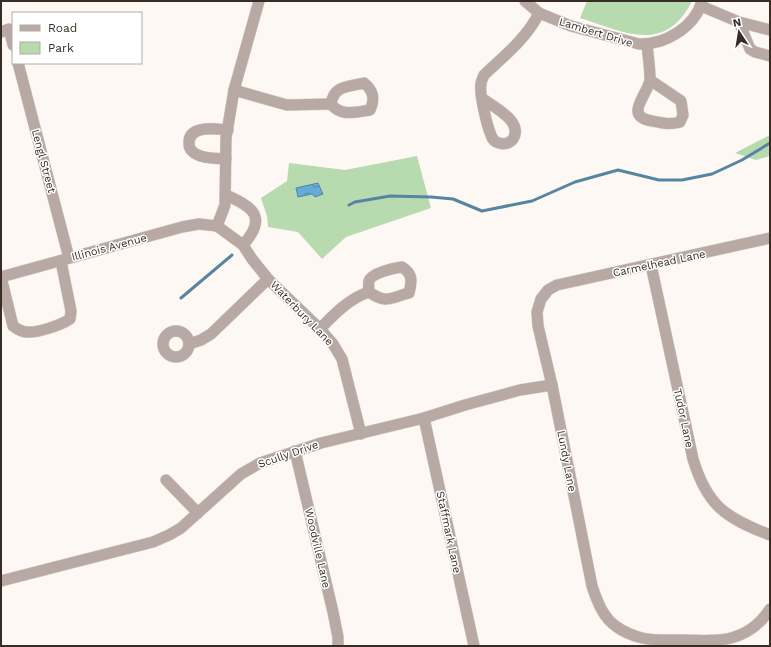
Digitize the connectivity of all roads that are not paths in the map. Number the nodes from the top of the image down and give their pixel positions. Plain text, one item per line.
1 (258, 1) edge
2 (525, 1) edge
3 (702, 4) edge
4 (539, 14) junction
5 (739, 22) junction
6 (5, 30) edge
7 (770, 30) edge
8 (12, 43) edge
9 (647, 44) junction
10 (770, 56) edge
11 (18, 64) edge
12 (650, 80) junction
13 (234, 90) junction
14 (483, 99) dead end
15 (331, 104) dead end
16 (228, 130) junction
17 (226, 159) junction
18 (226, 195) junction
19 (217, 226) junction
20 (770, 238) edge
21 (243, 245) junction
22 (65, 259) junction
23 (651, 265) junction
24 (1, 277) edge
25 (268, 279) junction
26 (548, 290) joint
27 (369, 292) dead end
28 (320, 329) junction
29 (189, 344) dead end
30 (552, 385) junction
31 (424, 418) junction
32 (361, 434) junction
33 (295, 451) junction
34 (166, 480) dead end
35 (198, 512) junction
36 (770, 535) edge
37 (1, 581) edge
38 (770, 609) edge
39 (338, 646) edge
40 (474, 646) edge

1 - 13 street
2 - 4 street, Lambert Drive
3 - 5 street
3 - 9 street, Lambert Drive
4 - 9 street, Lambert Drive
4 - 14 street
5 - 7 street
5 - 10 street
6 - 8 street
9 - 12 street
11 - 22 street, Lengl Street
12 - 12 street
13 - 15 street
13 - 16 street
16 - 17 street
16 - 17 street
17 - 18 street
18 - 19 street
18 - 21 street
19 - 21 street, Waterbury Lane
19 - 22 street, Illinois Avenue
20 - 23 street, Carmelhead Lane
21 - 25 street, Waterbury Lane
22 - 24 street, Illinois Avenue
22 - 24 street, Lengl Street
23 - 26 street, Carmelhead Lane
23 - 36 street, Tudor Lane
25 - 28 street, Waterbury Lane
25 - 29 street
26 - 30 street, Lundy Lane
27 - 28 street
28 - 32 street, Waterbury Lane
30 - 31 street, Scully Drive
30 - 38 street, Lundy Lane
31 - 32 street, Scully Drive
31 - 40 street, Staffmark Lane
32 - 33 street, Scully Drive
33 - 35 street, Scully Drive
33 - 39 street, Woodville Lane
34 - 35 street
35 - 37 street, Scully Drive

